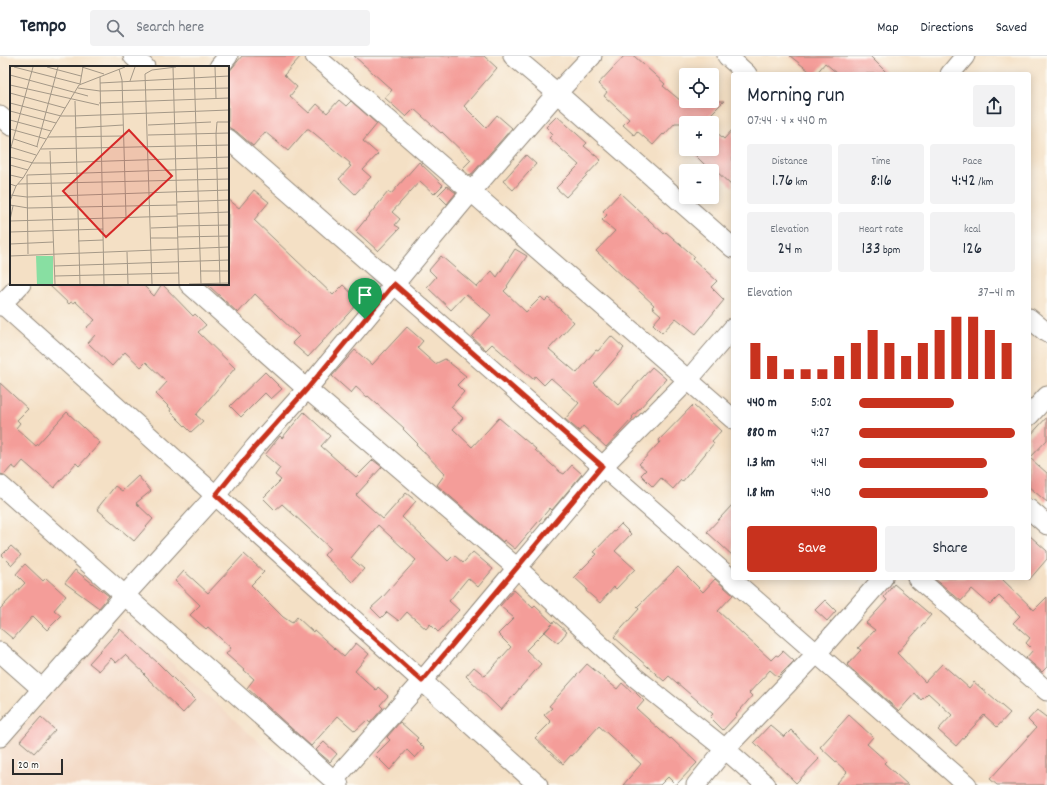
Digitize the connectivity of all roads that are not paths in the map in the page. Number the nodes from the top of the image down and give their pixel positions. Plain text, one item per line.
1 (133, 56) edge
2 (228, 56) edge
3 (315, 56) edge
4 (513, 56) edge
5 (592, 56) edge
6 (727, 56) edge
7 (144, 66) edge
8 (220, 66) edge
9 (745, 72) edge
10 (557, 93) junction
11 (0, 116) edge
12 (10, 125) edge
13 (229, 140) edge
14 (471, 192) junction
15 (731, 246) edge
16 (394, 284) junction
17 (20, 285) edge
18 (190, 285) edge
19 (1, 303) edge
20 (1031, 320) edge
21 (731, 330) edge
22 (1047, 333) edge
23 (688, 380) junction
24 (307, 389) junction
25 (1047, 396) edge
26 (1031, 414) edge
27 (731, 417) edge
28 (602, 466) junction
29 (0, 485) edge
30 (216, 495) junction
31 (1031, 511) edge
32 (1047, 525) edge
33 (517, 568) junction
34 (731, 579) edge
35 (732, 580) edge
36 (881, 580) edge
37 (919, 580) edge
38 (125, 595) junction
39 (0, 652) edge
40 (816, 653) junction
41 (422, 681) junction
42 (42, 689) junction
43 (1047, 691) edge
44 (0, 736) edge
45 (725, 749) junction
46 (337, 783) edge
47 (538, 785) edge
48 (696, 785) edge
49 (766, 785) edge
50 (967, 785) edge

1 - 7 street
2 - 8 street
3 - 14 street
4 - 10 street
5 - 10 street
6 - 9 street
10 - 14 street
10 - 15 street
11 - 12 street
13 - 16 street
14 - 16 street
14 - 23 street
16 - 24 street
16 - 28 street
17 - 19 street
18 - 24 street
19 - 30 street
20 - 22 street
21 - 23 street
23 - 27 street
23 - 28 street
24 - 30 street
24 - 33 street
25 - 26 street
28 - 33 street
28 - 34 street
29 - 38 street
30 - 38 street
30 - 41 street
31 - 32 street
33 - 41 street
33 - 45 street
35 - 40 street
36 - 40 street
37 - 43 street
38 - 42 street
38 - 46 street
39 - 42 street
40 - 45 street
40 - 50 street
41 - 46 street
41 - 47 street
42 - 44 street
45 - 48 street
45 - 49 street

